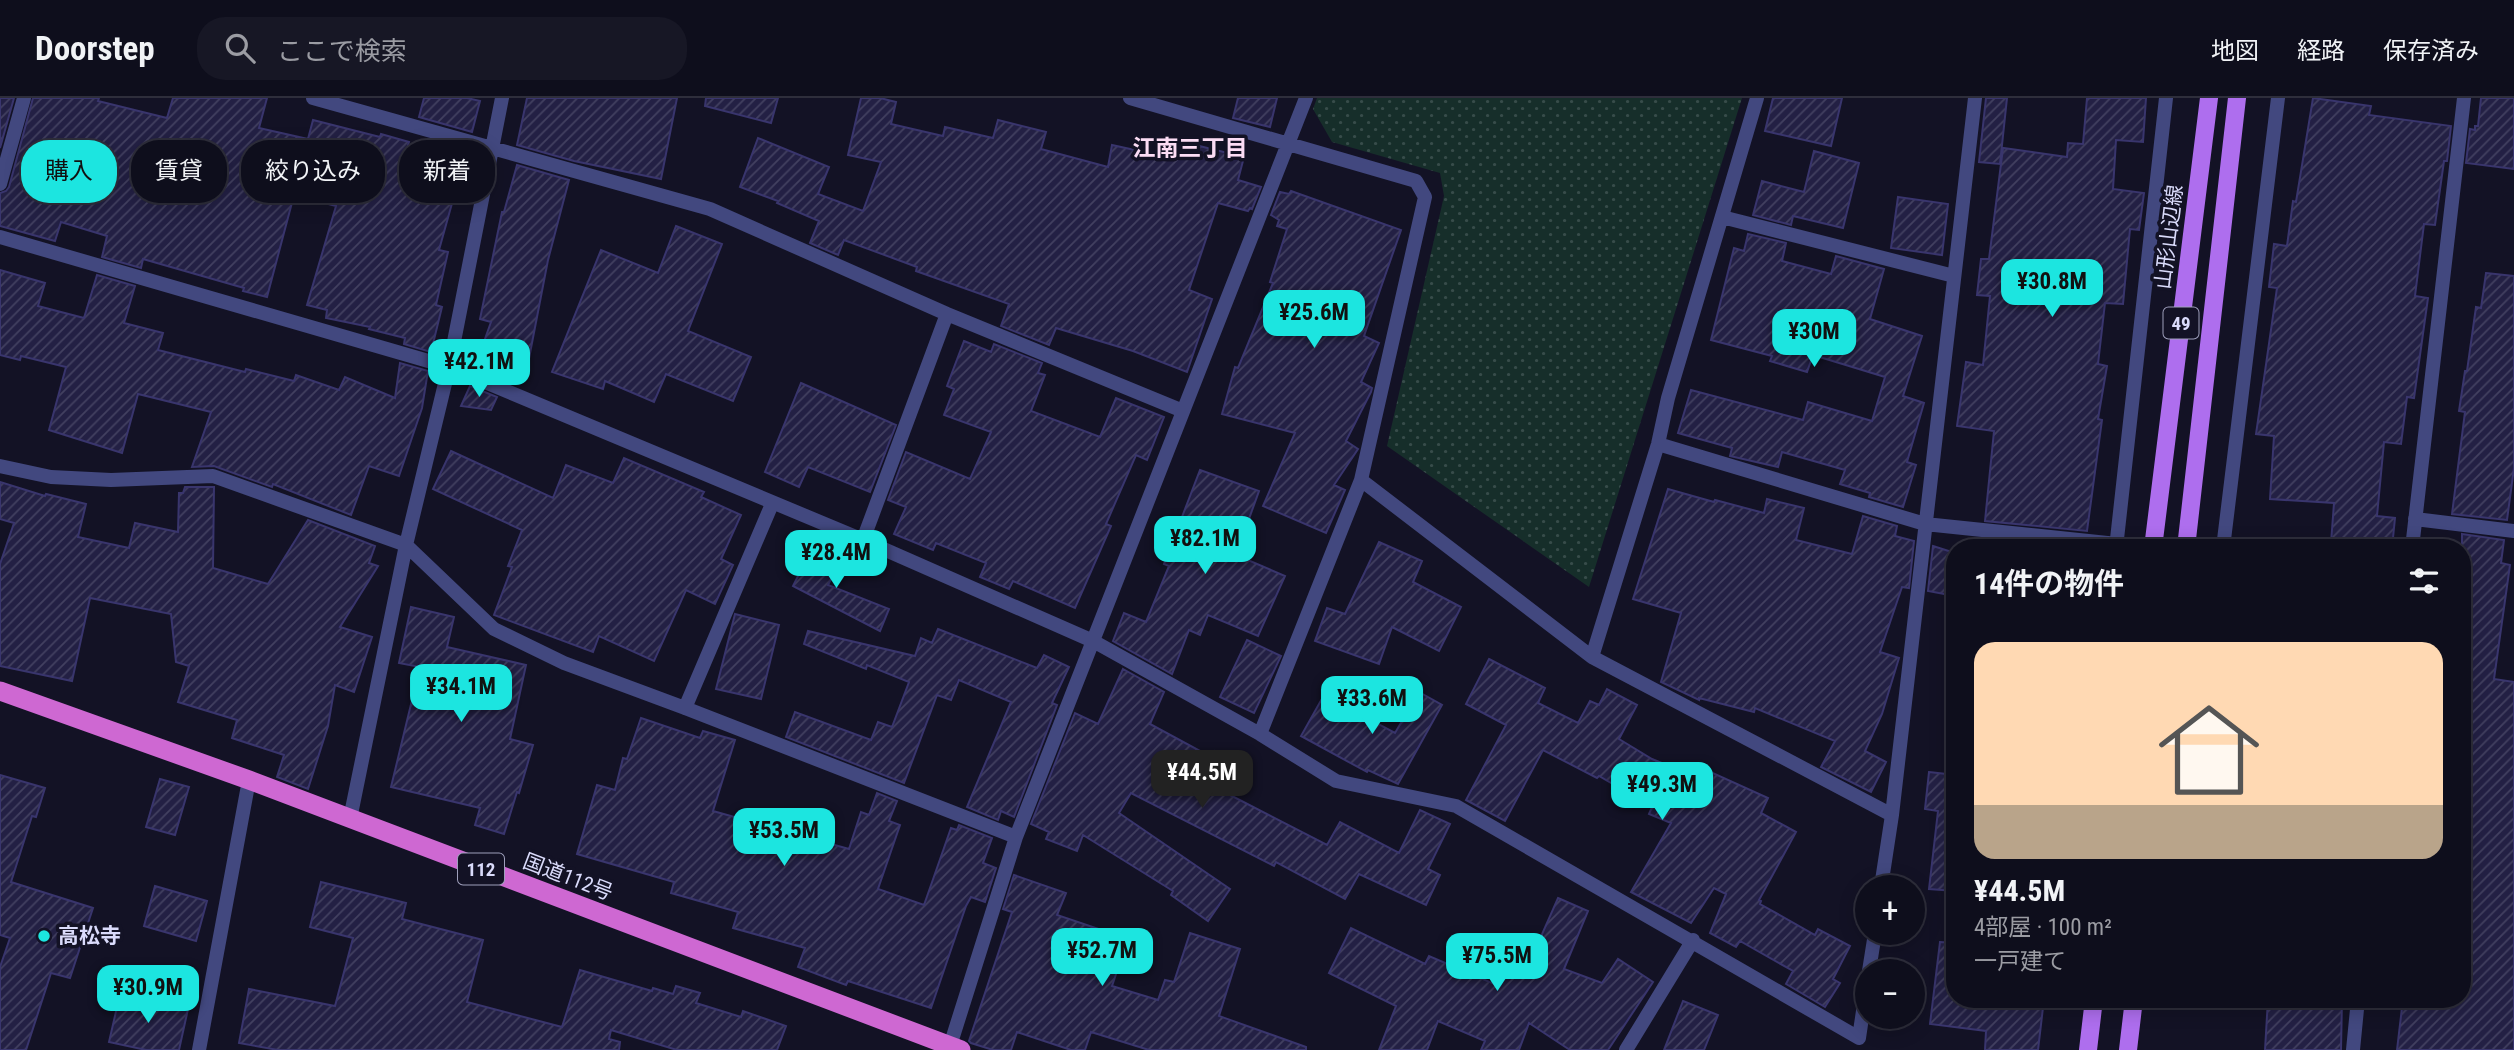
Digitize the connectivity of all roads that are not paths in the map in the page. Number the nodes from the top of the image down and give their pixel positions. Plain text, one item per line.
1 (24, 98) edge
2 (313, 98) edge
3 (502, 98) edge
4 (1130, 98) edge
5 (1306, 98) edge
6 (1757, 98) edge
7 (1975, 98) edge
8 (2166, 98) edge
9 (2209, 98) edge
10 (2237, 98) edge
11 (2278, 98) edge
12 (2464, 98) edge
13 (463, 140) edge
14 (494, 140) edge
15 (1290, 143) junction
16 (495, 149) edge
17 (0, 184) edge
18 (481, 203) edge
19 (1722, 217) junction
20 (0, 236) edge
21 (1954, 276) junction
22 (947, 314) junction
23 (449, 367) junction
24 (1183, 411) junction
25 (1658, 444) junction
26 (0, 466) edge
27 (1361, 480) junction
28 (772, 504) junction
29 (2415, 519) junction
30 (1925, 524) junction
31 (2514, 531) edge
32 (2056, 539) edge
33 (2118, 539) edge
34 (2154, 539) edge
35 (2187, 539) edge
36 (2224, 539) edge
37 (2413, 539) edge
38 (863, 540) junction
39 (406, 545) junction
40 (1094, 641) junction
41 (1592, 657) junction
42 (0, 691) edge
43 (685, 708) junction
44 (1260, 734) junction
45 (249, 780) junction
46 (1892, 815) junction
47 (350, 819) junction
48 (1016, 837) junction
49 (1883, 875) edge
50 (1693, 940) junction
51 (2093, 1008) edge
52 (2133, 1008) edge
53 (2357, 1008) edge
54 (1860, 1029) edge
55 (956, 1048) edge
56 (199, 1050) edge
57 (1626, 1050) edge
58 (2088, 1050) edge
59 (2128, 1050) edge
60 (2353, 1050) edge

1 - 17 lane
2 - 13 lane
3 - 14 lane
4 - 15 lane
5 - 15 lane
6 - 19 lane
7 - 21 lane
8 - 33 lane
9 - 34 main road, 山形山辺線 / 49
10 - 35 main road, 49
11 - 36 lane
12 - 29 lane
15 - 24 lane
15 - 27 lane
16 - 22 lane
18 - 23 lane
19 - 21 lane
19 - 25 lane
20 - 23 lane
21 - 30 lane
22 - 24 lane
22 - 38 lane
23 - 28 lane
23 - 39 lane
24 - 40 lane
25 - 30 lane
25 - 41 lane
26 - 39 lane
27 - 41 lane
27 - 44 lane
28 - 38 lane
28 - 43 lane
29 - 31 lane
29 - 37 lane
30 - 32 lane
30 - 46 lane
38 - 40 lane
39 - 43 lane
39 - 47 lane
40 - 44 lane
40 - 48 lane
41 - 46 lane
42 - 45 highway, 国道112号 / 112
43 - 48 lane
44 - 50 lane
45 - 47 highway, 国道112号 / 112
45 - 56 lane
46 - 49 lane
47 - 55 highway, 国道112号 / 112
48 - 55 lane
50 - 54 lane
50 - 57 lane
51 - 58 main road
52 - 59 main road
53 - 60 lane

